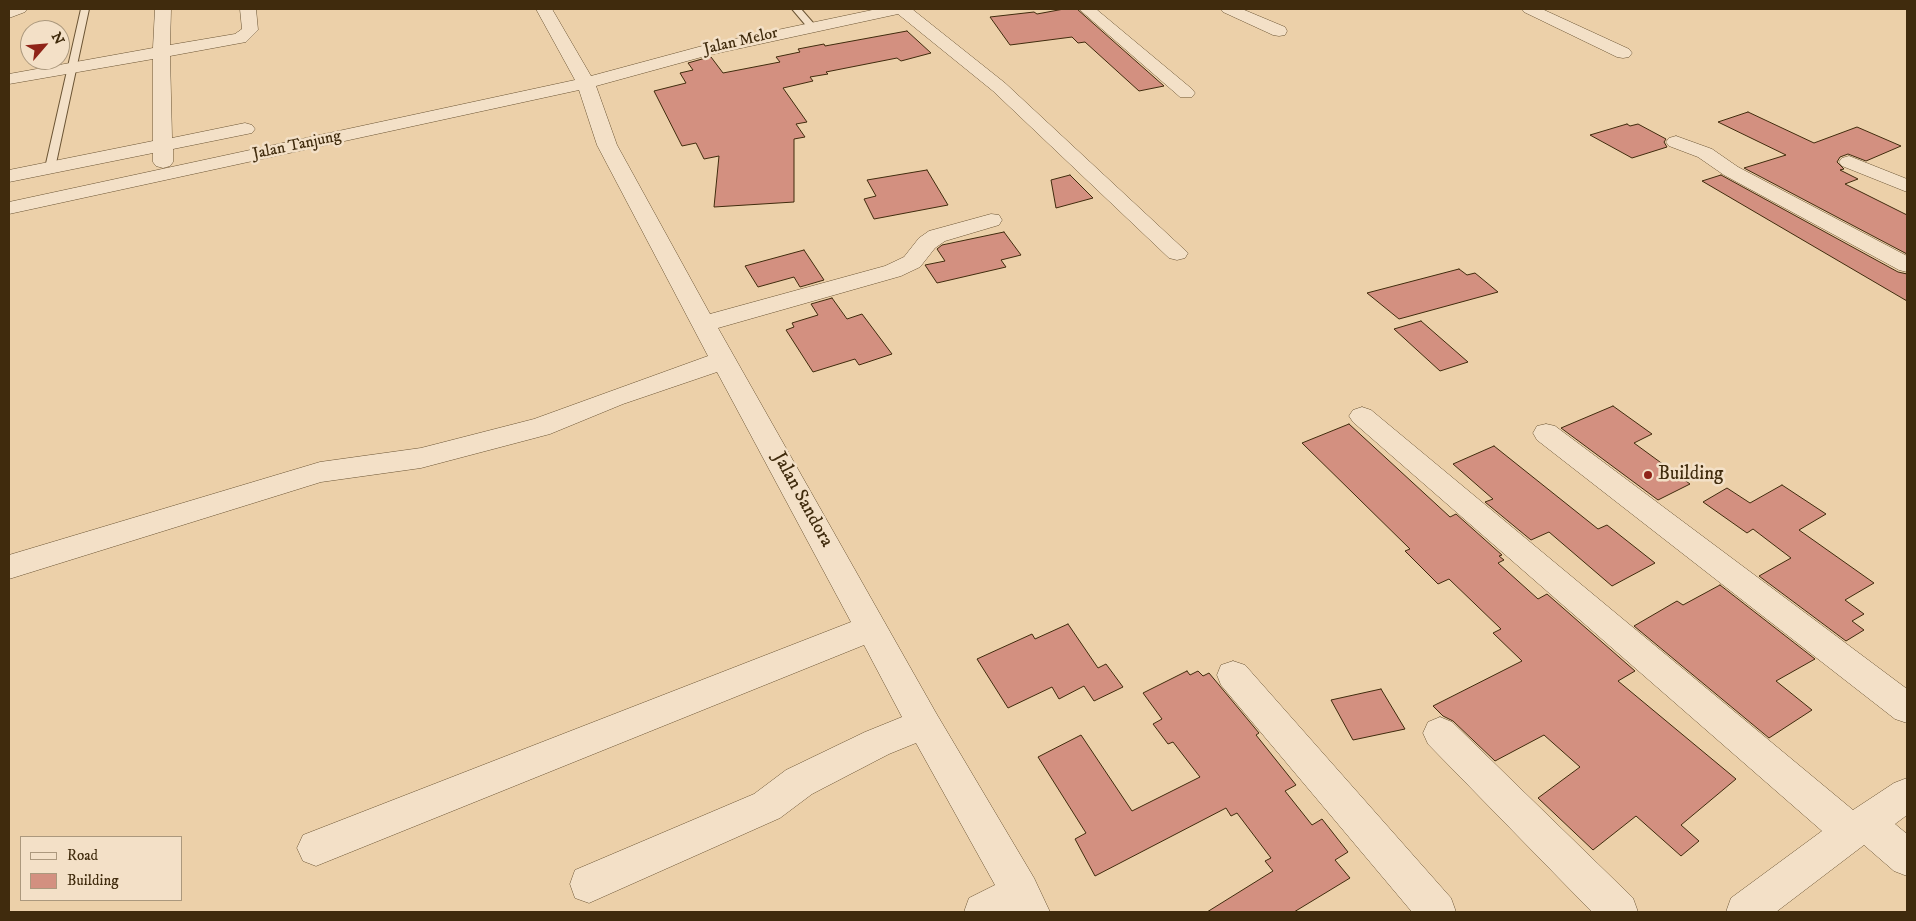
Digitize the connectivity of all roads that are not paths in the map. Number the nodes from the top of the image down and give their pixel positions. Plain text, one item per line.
1 (19, 9) edge
2 (85, 9) edge
3 (163, 9) edge
4 (248, 9) edge
5 (544, 9) edge
6 (796, 9) edge
7 (900, 9) edge
8 (1087, 9) edge
9 (1229, 9) edge
10 (1530, 9) edge
11 (9, 13) edge
12 (812, 27) junction
13 (1280, 31) dead end
14 (161, 52) junction
15 (1623, 53) dead end
16 (70, 68) joint
17 (59, 70) edge
18 (70, 70) edge
19 (9, 79) edge
20 (586, 83) junction
21 (1186, 92) dead end
22 (245, 129) dead end
23 (1676, 142) dead end
24 (162, 161) junction
25 (1849, 162) dead end
26 (50, 168) junction
27 (9, 176) edge
28 (1907, 186) edge
29 (9, 208) edge
30 (991, 220) dead end
31 (1177, 253) dead end
32 (1907, 265) edge
33 (703, 324) junction
34 (716, 362) junction
35 (1362, 416) dead end
36 (1546, 432) dead end
37 (9, 567) edge
38 (863, 632) junction
39 (1233, 675) dead end
40 (1907, 708) edge
41 (924, 724) junction
42 (1440, 733) dead end
43 (1907, 795) edge
44 (1859, 828) junction
45 (316, 848) dead end
46 (1907, 858) edge
47 (588, 884) dead end
48 (1007, 904) edge
49 (1437, 912) edge
50 (1619, 912) edge
51 (1745, 912) edge

1 - 11 street
2 - 16 lane
3 - 14 street
4 - 14 street
5 - 20 street, Jalan Sandora
6 - 12 lane
7 - 12 street, Jalan Melor
7 - 31 street
8 - 21 street
9 - 13 street
10 - 15 street
12 - 20 street, Jalan Melor
14 - 16 street
14 - 24 street
17 - 19 street
18 - 26 lane
20 - 24 street, Jalan Tanjung
20 - 33 street, Jalan Sandora
22 - 24 street
23 - 32 street
24 - 26 street
24 - 29 street, Jalan Tanjung
25 - 28 street
26 - 27 street
30 - 33 street
33 - 34 street, Jalan Sandora
34 - 37 street
34 - 38 street, Jalan Sandora
35 - 44 street
36 - 40 street
38 - 41 street, Jalan Sandora
38 - 45 street
39 - 49 street
41 - 47 street
41 - 48 street, Jalan Sandora
42 - 50 street
43 - 44 street
44 - 46 street
44 - 51 street

